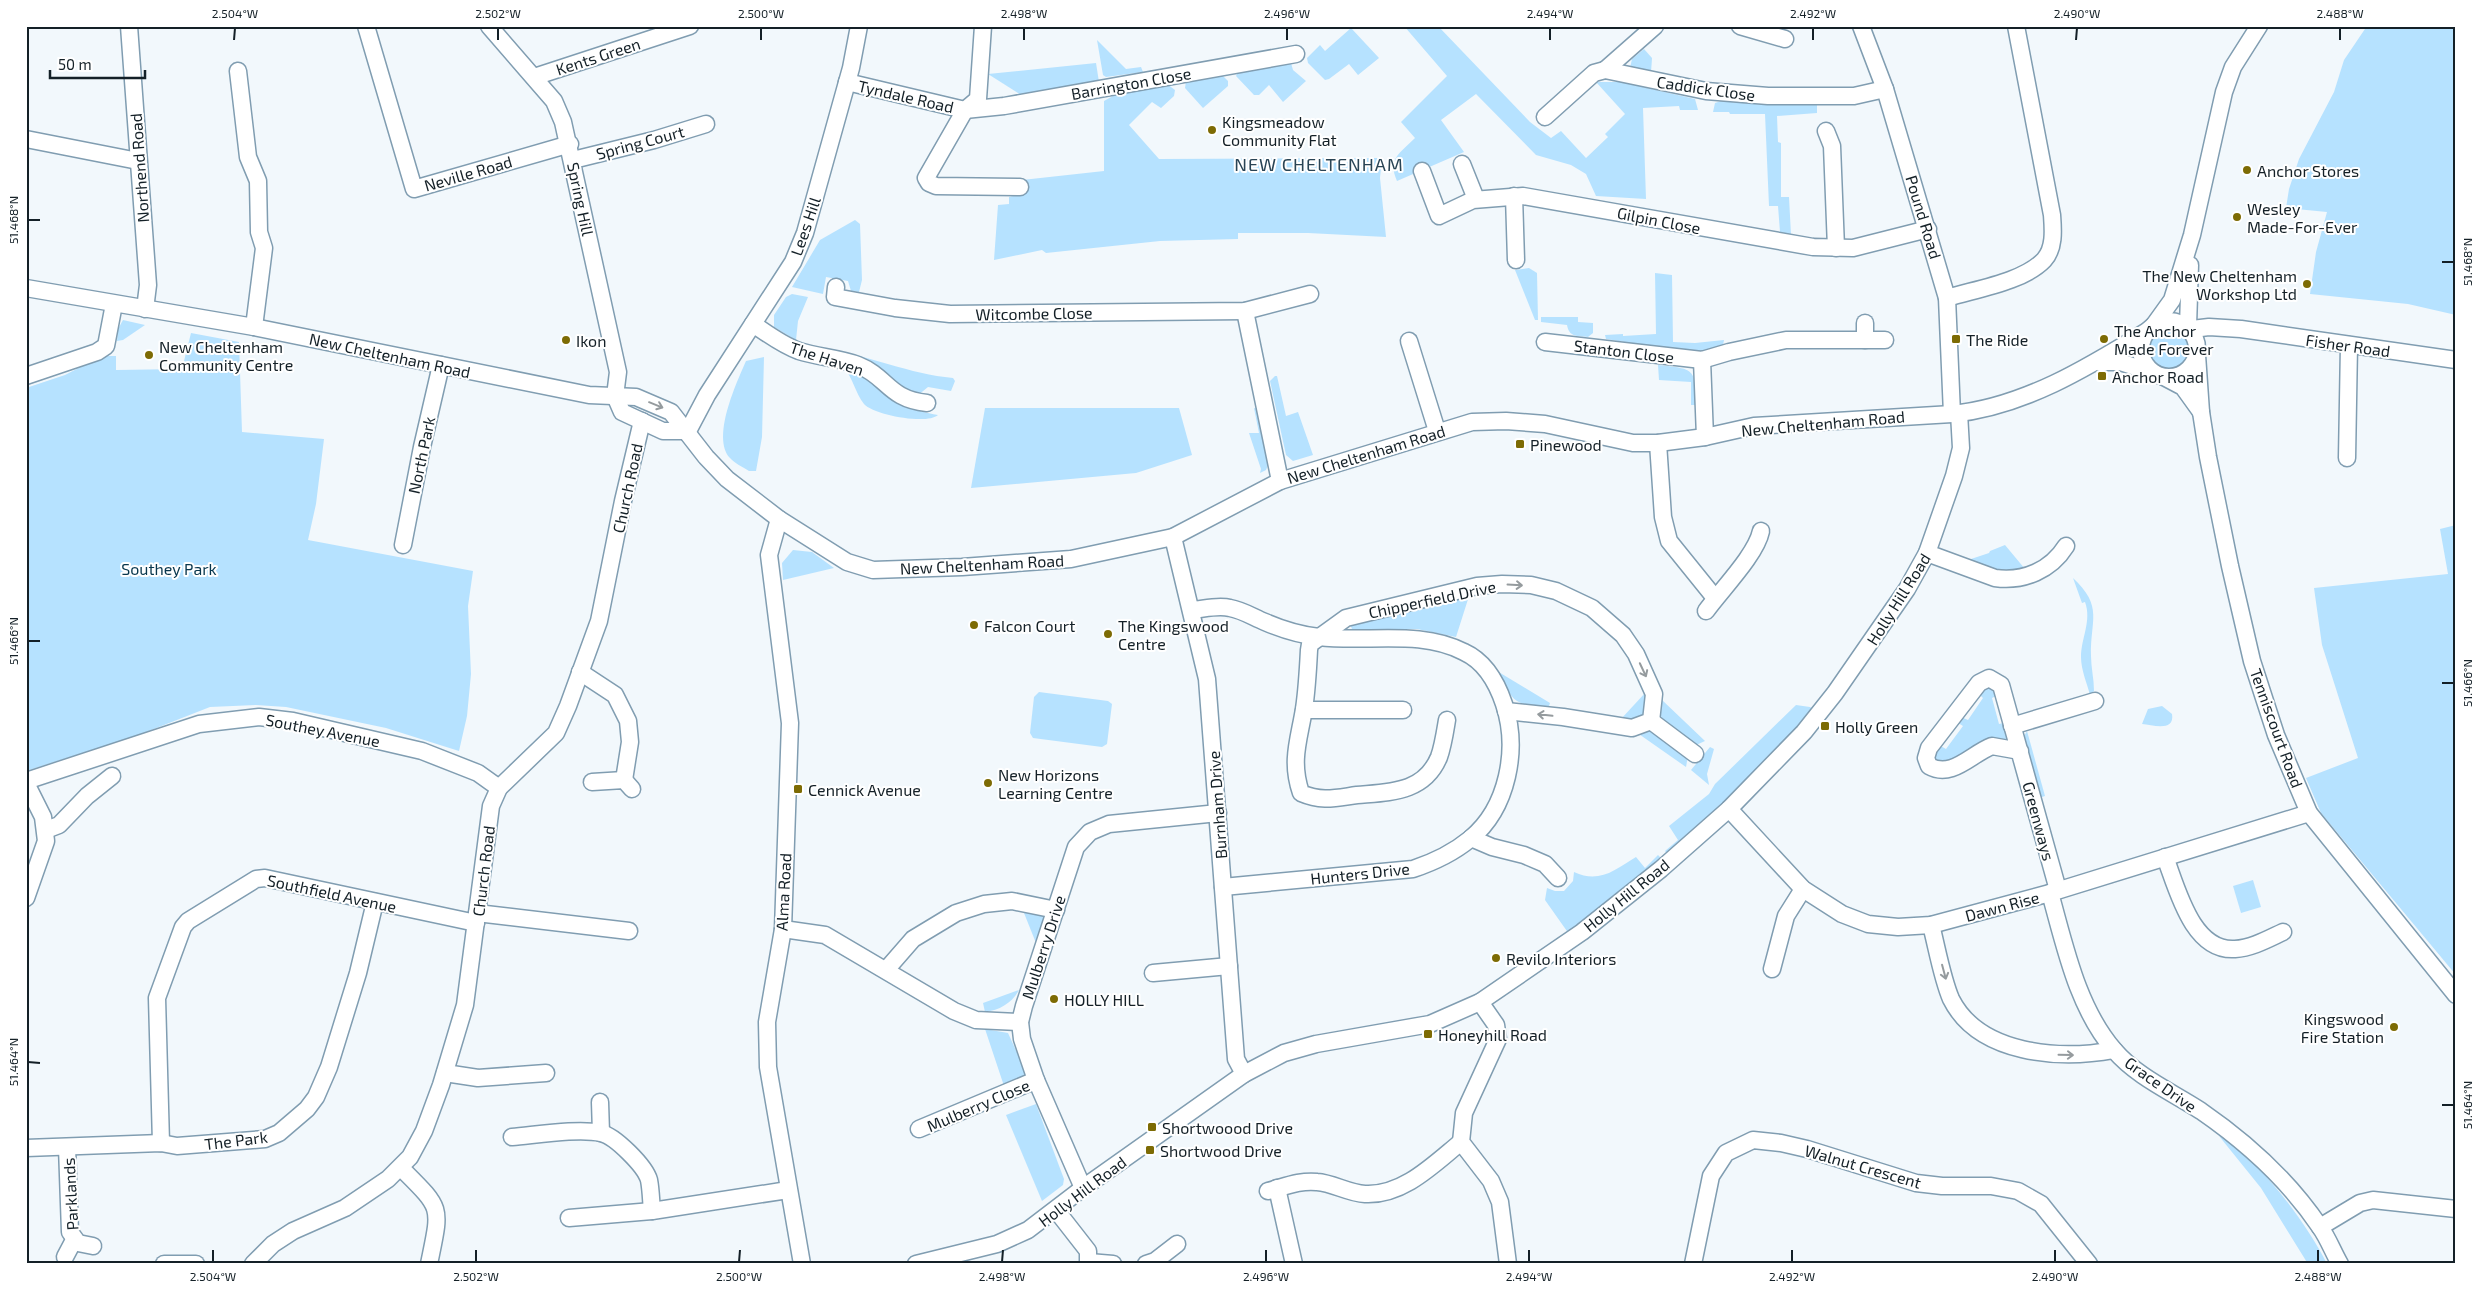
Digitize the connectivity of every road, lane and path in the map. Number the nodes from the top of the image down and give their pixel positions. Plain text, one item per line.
1 (129, 26) edge
2 (366, 26) edge
3 (489, 26) edge
4 (690, 26) edge
5 (859, 26) edge
6 (983, 26) edge
7 (1655, 26) edge
8 (1740, 26) edge
9 (1861, 26) edge
10 (2016, 26) edge
11 (2259, 26) edge
12 (1785, 39) dead end
13 (1296, 54) dead end
14 (1605, 70) junction
15 (238, 71) dead end
16 (534, 76) junction
17 (847, 82) junction
18 (1885, 89) junction
19 (965, 110) junction
20 (1545, 117) dead end
21 (706, 124) dead end
22 (1826, 131) dead end
23 (26, 139) edge
24 (571, 152) junction
25 (138, 161) junction
26 (1462, 164) dead end
27 (1422, 171) dead end
28 (1020, 186) dead end
29 (1514, 196) junction
30 (1476, 199) junction
31 (1928, 229) junction
32 (2192, 236) junction
33 (1836, 248) junction
34 (1516, 260) dead end
35 (836, 287) dead end
36 (26, 288) edge
37 (1310, 294) dead end
38 (1947, 298) junction
39 (114, 304) junction
40 (146, 310) junction
41 (1245, 311) junction
42 (1865, 323) dead end
43 (753, 324) junction
44 (254, 327) junction
45 (2190, 327) junction
46 (2151, 328) junction
47 (2241, 329) junction
48 (1865, 340) junction
49 (1885, 340) dead end
50 (1409, 341) dead end
51 (1545, 342) dead end
52 (2350, 345) junction
53 (2197, 352) junction
54 (1702, 360) junction
55 (2456, 360) edge
56 (2096, 362) junction
57 (441, 365) junction
58 (2158, 375) junction
59 (26, 376) edge
60 (615, 396) junction
61 (927, 403) dead end
62 (2202, 412) junction
63 (1955, 413) junction
64 (642, 421) junction
65 (688, 431) junction
66 (1437, 432) junction
67 (1705, 437) junction
68 (1658, 443) junction
69 (2347, 458) dead end
70 (1280, 481) junction
71 (778, 518) junction
72 (1761, 531) dead end
73 (1173, 537) junction
74 (403, 545) dead end
75 (2066, 546) dead end
76 (1928, 552) junction
77 (1192, 610) junction
78 (1319, 637) junction
79 (580, 672) junction
80 (2100, 700) dead end
81 (1304, 710) junction
82 (1402, 710) dead end
83 (1506, 711) junction
84 (1447, 720) dead end
85 (1651, 721) junction
86 (2012, 726) junction
87 (2020, 751) junction
88 (1695, 754) dead end
89 (112, 776) dead end
90 (26, 782) edge
91 (592, 782) dead end
92 (499, 788) junction
93 (1729, 809) junction
94 (1218, 813) junction
95 (2308, 813) junction
96 (46, 830) junction
97 (1472, 838) junction
98 (2164, 857) junction
99 (1558, 878) dead end
100 (1224, 887) junction
101 (1803, 890) junction
102 (2054, 892) junction
103 (26, 898) edge
104 (375, 902) junction
105 (1056, 910) junction
106 (476, 918) junction
107 (1931, 925) junction
108 (783, 929) junction
109 (628, 931) dead end
110 (2283, 932) dead end
111 (1228, 966) junction
112 (1772, 969) dead end
113 (886, 970) junction
114 (1153, 973) dead end
115 (2456, 995) edge
116 (1480, 1002) junction
117 (1020, 1022) junction
118 (2114, 1050) junction
119 (445, 1073) junction
120 (546, 1073) dead end
121 (1244, 1074) junction
122 (1036, 1080) junction
123 (600, 1102) dead end
124 (919, 1129) dead end
125 (601, 1133) junction
126 (512, 1137) dead end
127 (1461, 1142) junction
128 (160, 1143) junction
129 (67, 1147) junction
130 (26, 1148) edge
131 (401, 1168) junction
132 (1083, 1188) junction
133 (788, 1190) junction
134 (2456, 1209) edge
135 (1056, 1210) junction
136 (652, 1211) junction
137 (570, 1218) dead end
138 (2320, 1227) junction
139 (74, 1240) junction
140 (92, 1246) dead end
141 (1171, 1254) edge
142 (65, 1258) dead end
143 (926, 1263) edge
144 (1089, 1263) edge
145 (164, 1264) edge
146 (196, 1264) edge
147 (253, 1264) edge
148 (429, 1264) edge
149 (802, 1264) edge
150 (1113, 1264) edge
151 (1146, 1264) edge
152 (1294, 1264) edge
153 (1508, 1264) edge
154 (1693, 1264) edge
155 (2089, 1264) edge
156 (2340, 1264) edge

1 - 25 street, Northend Road
2 - 24 street, Neville Road
3 - 16 street, Spring Hill
4 - 16 street, Kents Green
5 - 17 street, Lees Hill
6 - 19 street
7 - 14 street
8 - 12 street
9 - 18 street, Pound Road
10 - 38 street
11 - 32 street
13 - 19 street, Barrington Close
14 - 18 street, Caddick Close
14 - 20 street
15 - 44 street
16 - 24 street, Spring Hill
17 - 19 street, Tyndale Road
17 - 43 street, Lees Hill
18 - 31 street, Pound Road
19 - 28 street
21 - 24 street, Spring Court
22 - 33 street
23 - 25 street
24 - 60 street, Spring Hill
25 - 40 street, Northend Road
26 - 30 street
27 - 30 street, Gilpin Close
29 - 30 street, Gilpin Close
29 - 33 street, Gilpin Close
29 - 34 street
31 - 33 street, Gilpin Close
31 - 38 street, Pound Road
32 - 45 street
32 - 46 street
35 - 41 street, Witcombe Close
36 - 39 street, New Cheltenham Road
37 - 41 street, Witcombe Close
38 - 63 street, Pound Road
39 - 40 street, New Cheltenham Road
39 - 59 street
40 - 44 street, New Cheltenham Road
41 - 70 street
42 - 48 street
43 - 61 street, The Haven
43 - 65 street, Lees Hill
44 - 57 street, New Cheltenham Road
45 - 46 street
45 - 47 street, Fisher Road
45 - 53 street
46 - 56 street, New Cheltenham Road
46 - 58 street
47 - 52 street, Fisher Road
47 - 53 street, Fisher Road
48 - 49 street, Stanton Close
48 - 54 street, Stanton Close
50 - 66 street
51 - 54 street, Stanton Close
52 - 55 street, Fisher Road
52 - 69 street
53 - 58 street
53 - 62 street, Tenniscourt Road
54 - 67 street
56 - 58 street, New Cheltenham Road
56 - 63 street, New Cheltenham Road
57 - 60 street, New Cheltenham Road
57 - 74 street, North Park
58 - 62 street, Tenniscourt Road
60 - 64 street
60 -> 65 street, New Cheltenham Road
62 - 95 street, Tenniscourt Road
63 - 67 street, New Cheltenham Road
63 - 76 street, Holly Hill Road
64 - 65 street
64 - 79 street, Church Road
65 - 71 street, New Cheltenham Road
66 - 68 street, New Cheltenham Road
66 - 70 street, New Cheltenham Road
67 - 68 street, New Cheltenham Road
68 - 72 street
70 - 73 street, New Cheltenham Road
71 - 73 street, New Cheltenham Road
71 - 108 street, Alma Road
73 - 77 street, Burnham Drive
75 - 76 street
76 - 93 street, Holly Hill Road
77 - 78 street, Chipperfield Drive
77 - 94 street, Burnham Drive
78 - 81 street
78 - 83 street, Chipperfield Drive
78 -> 85 street, Chipperfield Drive
79 - 91 street
79 - 92 street, Church Road
80 - 86 street
81 - 82 street
81 - 84 street
85 -> 83 street
83 - 97 street, Hunters Drive
85 - 88 street
86 - 87 street, Greenways
86 - 87 street, Greenways
87 - 102 street, Greenways
89 - 96 street
90 - 92 street, Southey Avenue
90 - 96 street, Southey Avenue
92 - 106 street, Church Road
93 - 101 street, Dawn Rise
93 - 116 street, Holly Hill Road
94 - 100 street, Burnham Drive
94 - 105 street, Mulberry Drive
95 - 98 street, Dawn Rise
95 - 115 street, Tenniscourt Road
96 - 103 street
97 - 99 street
97 - 100 street, Hunters Drive
98 - 102 street, Dawn Rise
98 - 110 street
100 - 111 street, Burnham Drive
101 - 107 street, Dawn Rise
101 - 112 street
102 - 107 street, Dawn Rise
102 - 118 street, Greenways
104 - 106 street, Southfield Avenue
104 - 128 street, The Park
104 - 128 street, Southfield Avenue
105 - 113 street
105 - 117 street, Mulberry Drive
106 - 109 street, Southfield Avenue
106 - 119 street, Church Road
107 -> 118 street, Grace Drive
108 - 113 street
108 - 133 street, Alma Road
111 - 114 street
111 - 121 street, Burnham Drive
113 - 117 street
116 - 121 street, Holly Hill Road
116 - 127 street
117 - 122 street, Mulberry Drive
118 - 138 street, Grace Drive
119 - 120 street
119 - 131 street, Church Road
121 - 132 street, Holly Hill Road
122 - 124 street, Mulberry Close
122 - 132 street, Mulberry Drive
123 - 125 street
125 - 126 street
125 - 136 street
127 - 152 street
127 - 153 street
128 - 129 street, The Park
129 - 130 street, The Park
129 - 139 street, Parklands
131 - 147 street, Church Road
131 - 148 street
132 - 135 street, Holly Hill Road
133 - 136 street
133 - 149 street, Alma Road
134 - 138 street
135 - 143 street, Holly Hill Road
135 - 144 street
136 - 137 street
138 - 156 street, Grace Drive
139 - 140 street, Parklands
139 - 142 street, Parklands
141 - 151 street
144 - 150 street
145 - 146 street
154 - 155 street, Walnut Crescent

